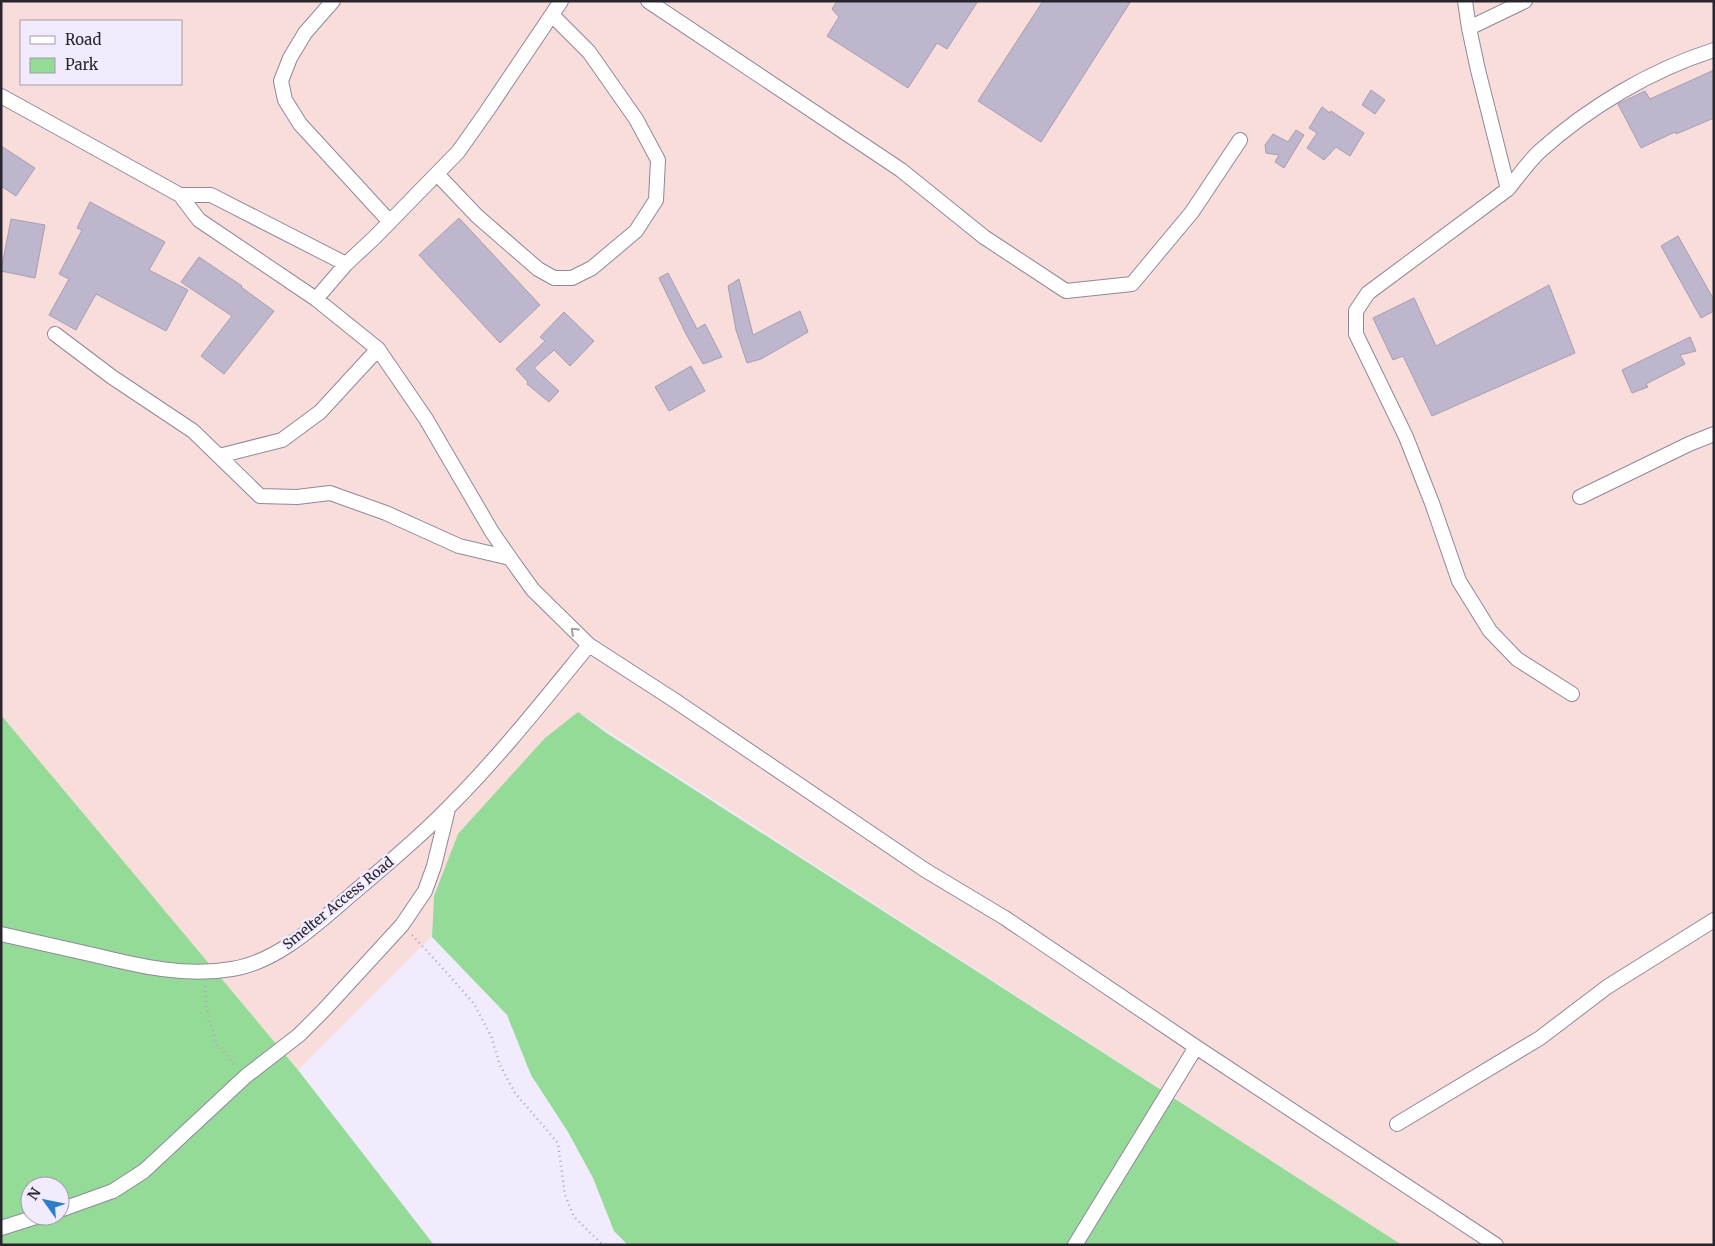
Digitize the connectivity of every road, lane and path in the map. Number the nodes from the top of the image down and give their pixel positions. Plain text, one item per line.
1 (332, 1) edge
2 (561, 1) edge
3 (648, 1) edge
4 (1465, 1) edge
5 (1525, 1) edge
6 (552, 15) junction
7 (1469, 28) junction
8 (1714, 50) edge
9 (1, 96) edge
10 (1240, 140) dead end
11 (437, 174) junction
12 (1508, 189) junction
13 (180, 195) junction
14 (390, 222) junction
15 (346, 264) junction
16 (316, 299) junction
17 (56, 334) dead end
18 (378, 349) junction
19 (1714, 434) edge
20 (219, 456) junction
21 (1580, 497) dead end
22 (510, 558) junction
23 (589, 645) junction
24 (1572, 694) dead end
25 (448, 808) junction
26 (1714, 920) edge
27 (402, 925) junction
28 (1, 934) edge
29 (205, 972) junction
30 (1196, 1047) junction
31 (246, 1076) junction
32 (1397, 1124) dead end
33 (70, 1206) edge
34 (20, 1222) edge
35 (1, 1228) edge
36 (603, 1245) edge
37 (1075, 1245) edge
38 (1496, 1245) edge

1 - 14 lane
2 - 6 lane
3 - 10 lane
4 - 7 lane
5 - 7 lane
6 - 11 lane
6 - 11 lane
7 - 12 lane
8 - 12 lane
9 - 13 lane
11 - 14 lane
12 - 24 lane
13 - 15 lane
13 - 16 lane
14 - 15 lane
15 - 16 lane
16 - 18 lane
17 - 20 lane
18 - 20 lane
18 - 22 lane
19 - 21 lane
20 - 22 lane
23 -> 22 lane
23 - 25 lane, Smelter Access Road
23 - 30 lane
25 - 27 lane
25 - 29 lane, Smelter Access Road
26 - 32 lane
27 - 31 lane
27 - 36 path
28 - 29 lane, Smelter Access Road
29 - 31 path
30 - 37 lane
30 - 38 lane
31 - 33 lane
34 - 35 lane

